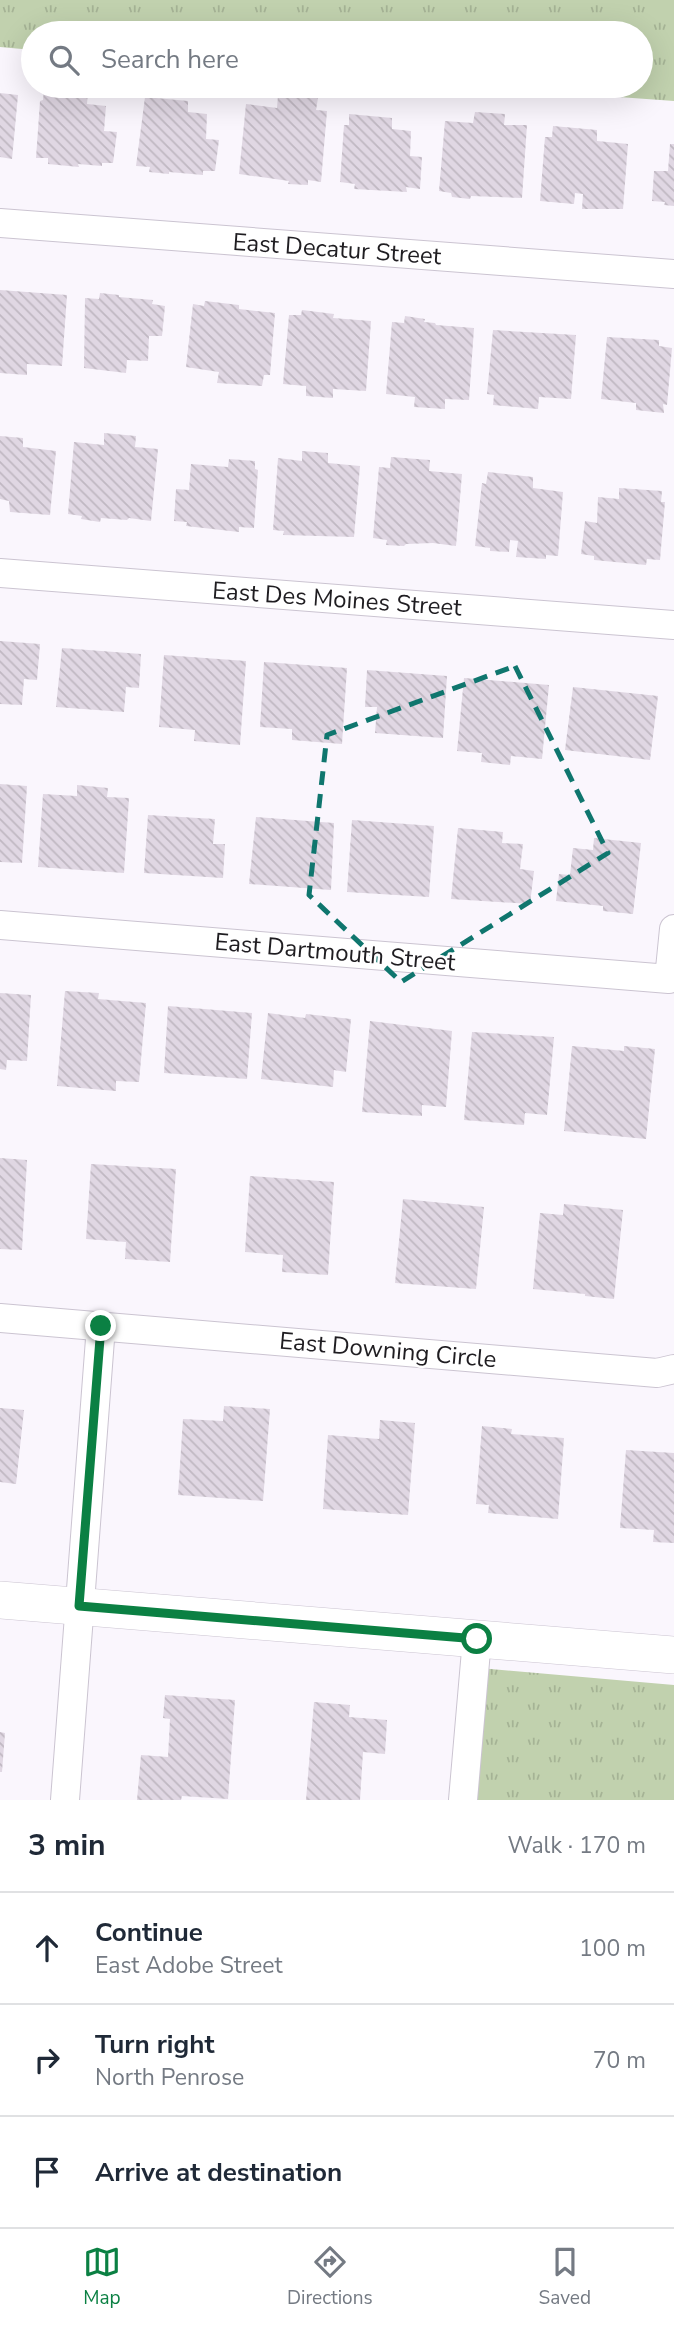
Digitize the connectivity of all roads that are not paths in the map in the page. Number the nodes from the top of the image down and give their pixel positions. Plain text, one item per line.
1 (0, 223) edge
2 (674, 274) edge
3 (0, 573) edge
4 (674, 625) edge
5 (0, 925) edge
6 (674, 929) edge
7 (0, 1318) edge
8 (101, 1326) junction
9 (674, 1369) edge
10 (0, 1600) edge
11 (79, 1606) junction
12 (477, 1639) junction
13 (674, 1655) edge
14 (65, 1800) edge
15 (463, 1800) edge

1 - 2 street, East Decatur Street
3 - 4 street, East Des Moines Street
5 - 6 street, East Dartmouth Street
7 - 8 street, East Downing Circle
8 - 9 street, East Downing Circle
8 - 11 street
10 - 11 street
11 - 12 street
11 - 14 street
12 - 13 street
12 - 15 street

